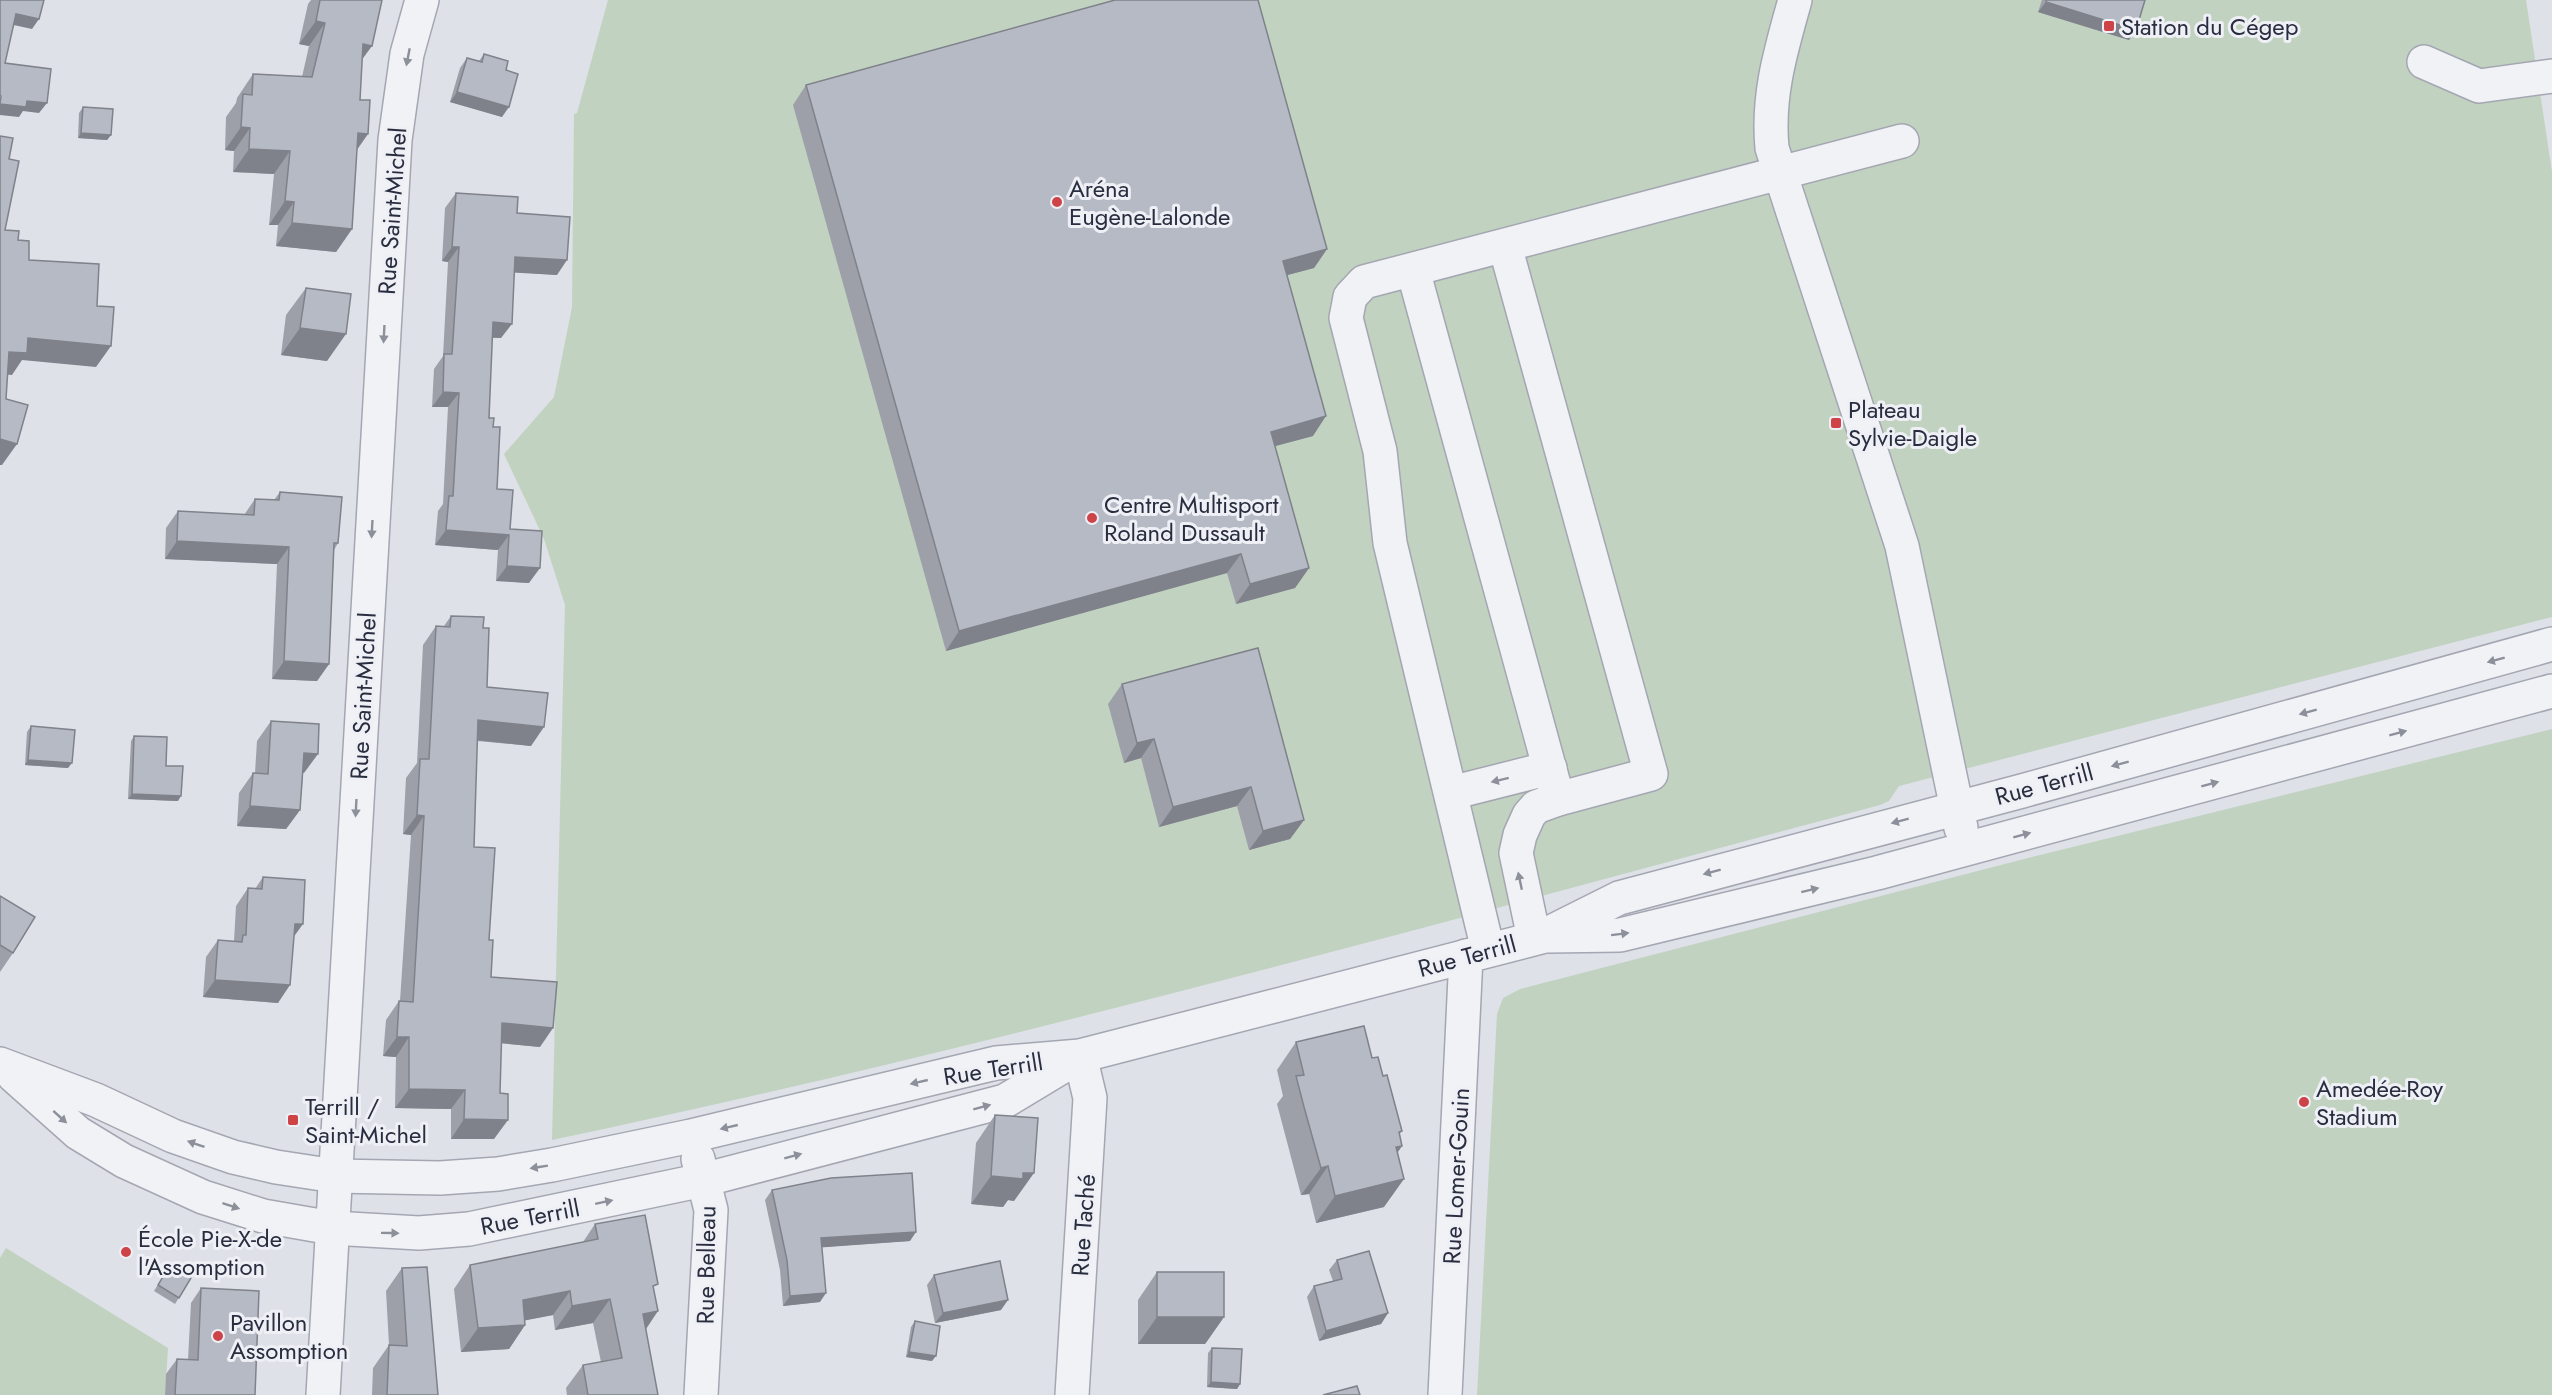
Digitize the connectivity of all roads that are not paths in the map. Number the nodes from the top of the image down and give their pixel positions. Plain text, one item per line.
1 (422, 0) edge
2 (1795, 0) edge
3 (2424, 62) dead end
4 (2552, 76) edge
5 (1902, 141) dead end
6 (1781, 173) junction
7 (1505, 246) junction
8 (1413, 270) junction
9 (2552, 644) edge
10 (2552, 691) edge
11 (1550, 768) junction
12 (1451, 793) junction
13 (1558, 799) junction
14 (1957, 806) junction
15 (1966, 851) junction
16 (1537, 938) junction
17 (1477, 953) junction
18 (1080, 1056) junction
19 (0, 1064) edge
20 (691, 1136) junction
21 (335, 1176) junction
22 (703, 1180) junction
23 (332, 1228) junction
24 (323, 1395) edge
25 (701, 1395) edge
26 (1072, 1395) edge
27 (1445, 1395) edge

1 -> 21 street, Rue Saint-Michel
2 - 6 street
3 - 4 street
5 - 6 street, Rue Lomer-Gouin
6 - 7 street, Rue Lomer-Gouin
6 - 14 street
7 - 8 street, Rue Lomer-Gouin
7 - 13 street
8 - 11 street
8 - 12 street, Rue Lomer-Gouin
9 -> 14 street, Rue Terrill
15 -> 10 street, Rue Terrill
11 -> 12 street
11 - 13 street
12 - 17 street, Rue Lomer-Gouin
16 -> 13 street
14 - 15 street
14 -> 16 street, Rue Terrill
16 -> 15 street, Rue Terrill
16 - 17 street, Rue Terrill
17 - 18 street, Rue Terrill
17 - 27 street, Rue Lomer-Gouin
18 -> 20 street, Rue Terrill
22 -> 18 street, Rue Terrill
18 - 26 street, Rue Taché
21 -> 19 street, Rue Terrill
19 -> 23 street, Rue Terrill
20 -> 21 street, Rue Terrill
20 - 22 street, Rue Belleau
21 - 23 street, Rue Saint-Michel
23 -> 22 street, Rue Terrill
22 - 25 street, Rue Belleau
23 - 24 street, Rue Saint-Michel

